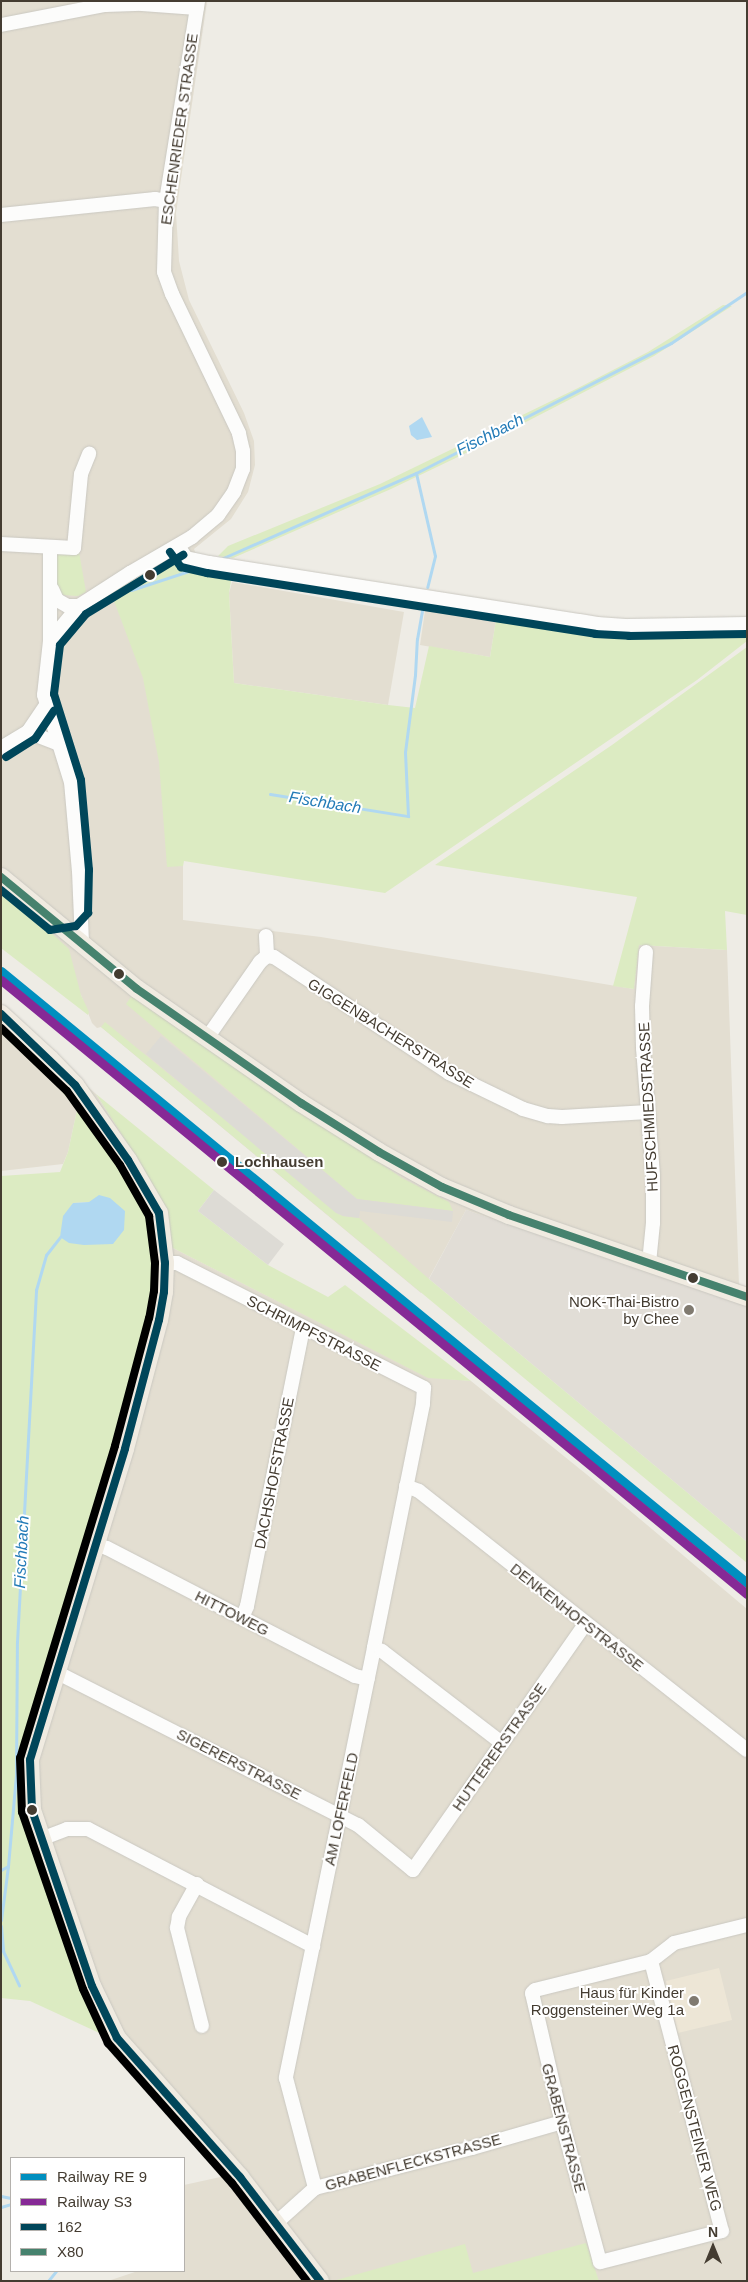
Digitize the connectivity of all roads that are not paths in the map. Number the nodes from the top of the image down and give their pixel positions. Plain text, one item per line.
1 (197, 5) edge
2 (1, 25) edge
3 (166, 201) junction
4 (1, 215) edge
5 (89, 454) dead end
6 (1, 544) edge
7 (178, 546) junction
8 (50, 548) junction
9 (52, 589) junction
10 (79, 606) junction
11 (747, 624) edge
12 (50, 641) junction
13 (46, 705) junction
14 (28, 732) junction
15 (60, 744) junction
16 (1, 748) edge
17 (1, 877) edge
18 (79, 908) junction
19 (52, 920) junction
20 (266, 936) dead end
21 (82, 944) junction
22 (646, 952) dead end
23 (267, 956) junction
24 (1, 1014) edge
25 (208, 1038) junction
26 (648, 1112) junction
27 (165, 1263) junction
28 (649, 1263) junction
29 (747, 1297) edge
30 (303, 1328) junction
31 (417, 1429) joint
32 (406, 1486) junction
33 (96, 1545) junction
34 (242, 1618) junction
35 (585, 1624) junction
36 (374, 1648) junction
37 (56, 1672) junction
38 (368, 1679) junction
39 (502, 1743) junction
40 (747, 1750) edge
41 (339, 1815) junction
42 (41, 1839) junction
43 (413, 1870) joint
44 (197, 1884) junction
45 (747, 1925) edge
46 (313, 1946) junction
47 (651, 1961) junction
48 (202, 2026) dead end
49 (562, 2122) junction
50 (314, 2188) junction
51 (276, 2223) junction
52 (600, 2262) joint
53 (320, 2281) edge

1 - 2 street
1 - 3 street, ESCHENRIEDER STRASSE
3 - 4 street
3 - 7 street, ESCHENRIEDER STRASSE
5 - 8 street
6 - 8 street
7 - 10 street, ESCHENRIEDER STRASSE
7 - 11 street
8 - 9 street
9 - 10 street
9 - 12 street
10 - 12 street, ESCHENRIEDER STRASSE
12 - 13 street
13 - 14 street
13 - 15 street
14 - 15 street
14 - 16 street
15 - 18 street
17 - 19 main road
18 - 19 street
18 - 21 street
19 - 21 main road
20 - 23 street
21 - 25 main road
22 - 26 street, HUFSCHMIEDSTRASSE
23 - 25 street
23 - 26 street, GIGGENBACHERSTRASSE
24 - 27 main road
25 - 28 main road
26 - 28 street, HUFSCHMIEDSTRASSE
27 - 30 street, SCHRIMPFSTRASSE
27 - 33 main road
28 - 29 main road
30 - 31 street, SCHRIMPFSTRASSE
30 - 34 street, DACHSHOFSTRASSE
31 - 32 street, AM LOFERFELD
32 - 35 street, DENKENHOFSTRASSE
32 - 36 street, AM LOFERFELD
33 - 34 street, HITTOWEG
33 - 37 main road
34 - 38 street, HITTOWEG
35 - 39 street, HUTTERERSTRASSE
35 - 40 street, DENKENHOFSTRASSE
36 - 38 street, AM LOFERFELD
36 - 39 street
37 - 41 street, SIGERERSTRASSE
37 - 42 main road
38 - 41 street, AM LOFERFELD
39 - 43 street, HUTTERERSTRASSE
41 - 43 street, SIGERERSTRASSE
41 - 46 street, AM LOFERFELD
42 - 44 street
42 - 51 main road
44 - 46 street
44 - 48 street
45 - 47 street
46 - 50 street, AM LOFERFELD
47 - 49 street, GRABENSTRASSE
47 - 52 street, ROGGENSTEINER WEG
49 - 50 street, GRABENFLECKSTRASSE
49 - 52 street, GRABENSTRASSE
50 - 51 street, GRABENFLECKSTRASSE
51 - 53 main road

